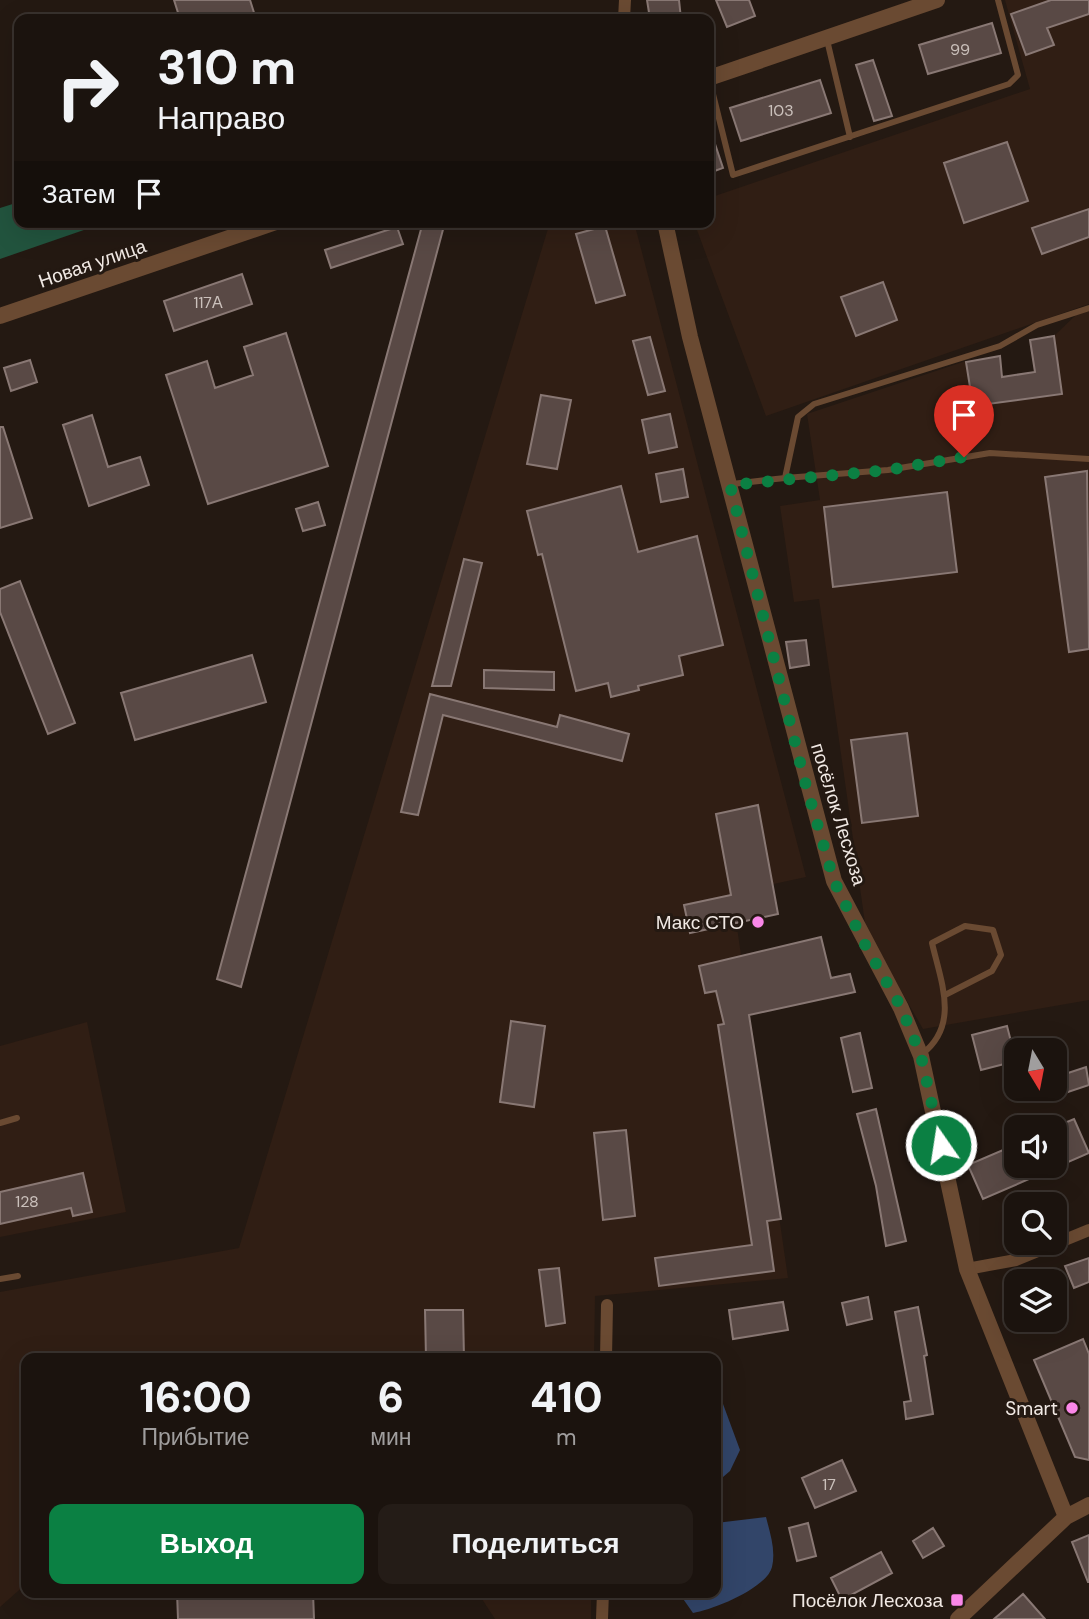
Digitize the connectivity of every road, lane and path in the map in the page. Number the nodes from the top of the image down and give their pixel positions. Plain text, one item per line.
1 (937, 0) edge
2 (999, 0) edge
3 (826, 38) junction
4 (714, 76) edge
5 (714, 98) edge
6 (849, 137) junction
7 (258, 228) edge
8 (665, 228) edge
9 (1089, 308) edge
10 (0, 316) edge
11 (1089, 459) edge
12 (785, 478) junction
13 (730, 485) junction
14 (945, 995) junction
15 (921, 1056) junction
16 (17, 1118) dead end
17 (0, 1123) edge
18 (1089, 1230) edge
19 (967, 1269) junction
20 (18, 1276) dead end
21 (0, 1279) edge
22 (607, 1305) dead end
23 (606, 1353) edge
24 (1089, 1505) edge
25 (1066, 1517) junction
26 (603, 1598) edge
27 (602, 1619) edge
28 (958, 1619) edge

1 - 3 street
2 - 6 lane
3 - 4 street
3 - 6 lane
5 - 6 lane
7 - 10 street, Новая улица
8 - 13 street, посёлок Лесхоза
9 - 12 lane
11 - 12 lane
12 - 13 lane
13 - 15 street, посёлок Лесхоза
14 - 14 lane
14 - 15 lane
15 - 19 street, посёлок Лесхоза
16 - 17 lane
18 - 19 street
19 - 25 street, посёлок Лесхоза
20 - 21 lane
22 - 23 street
24 - 25 street
25 - 28 street
26 - 27 street

